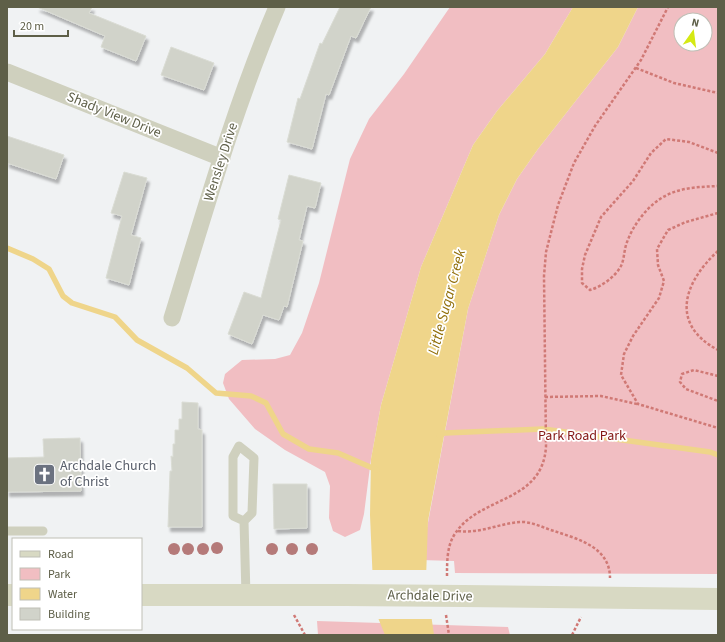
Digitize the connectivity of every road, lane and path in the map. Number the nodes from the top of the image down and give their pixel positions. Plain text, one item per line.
1 (277, 7) edge
2 (668, 7) edge
3 (636, 68) junction
4 (7, 72) edge
5 (718, 93) edge
6 (718, 153) edge
7 (222, 158) junction
8 (718, 186) edge
9 (718, 213) edge
10 (718, 251) edge
11 (172, 318) dead end
12 (718, 350) edge
13 (718, 376) edge
14 (545, 397) junction
15 (718, 401) edge
16 (638, 404) junction
17 (718, 428) edge
18 (244, 521) junction
19 (458, 530) junction
20 (7, 531) edge
21 (43, 531) dead end
22 (447, 578) dead end
23 (142, 595) edge
24 (246, 596) junction
25 (610, 597) junction
26 (718, 599) edge
27 (446, 609) dead end
28 (449, 635) edge

1 - 7 street, Wensley Drive
2 - 3 path
3 - 5 path
3 - 14 path
4 - 7 street, Shady View Drive
6 - 8 path
7 - 11 street, Wensley Drive
9 - 16 path
10 - 12 path
13 - 15 path
14 - 16 path
14 - 19 path
16 - 17 path
18 - 18 lane
18 - 24 lane
19 - 22 path
19 - 25 path
20 - 21 lane
23 - 24 street, Archdale Drive
24 - 25 street, Archdale Drive, bridge
25 - 26 street, Archdale Drive
27 - 28 path

